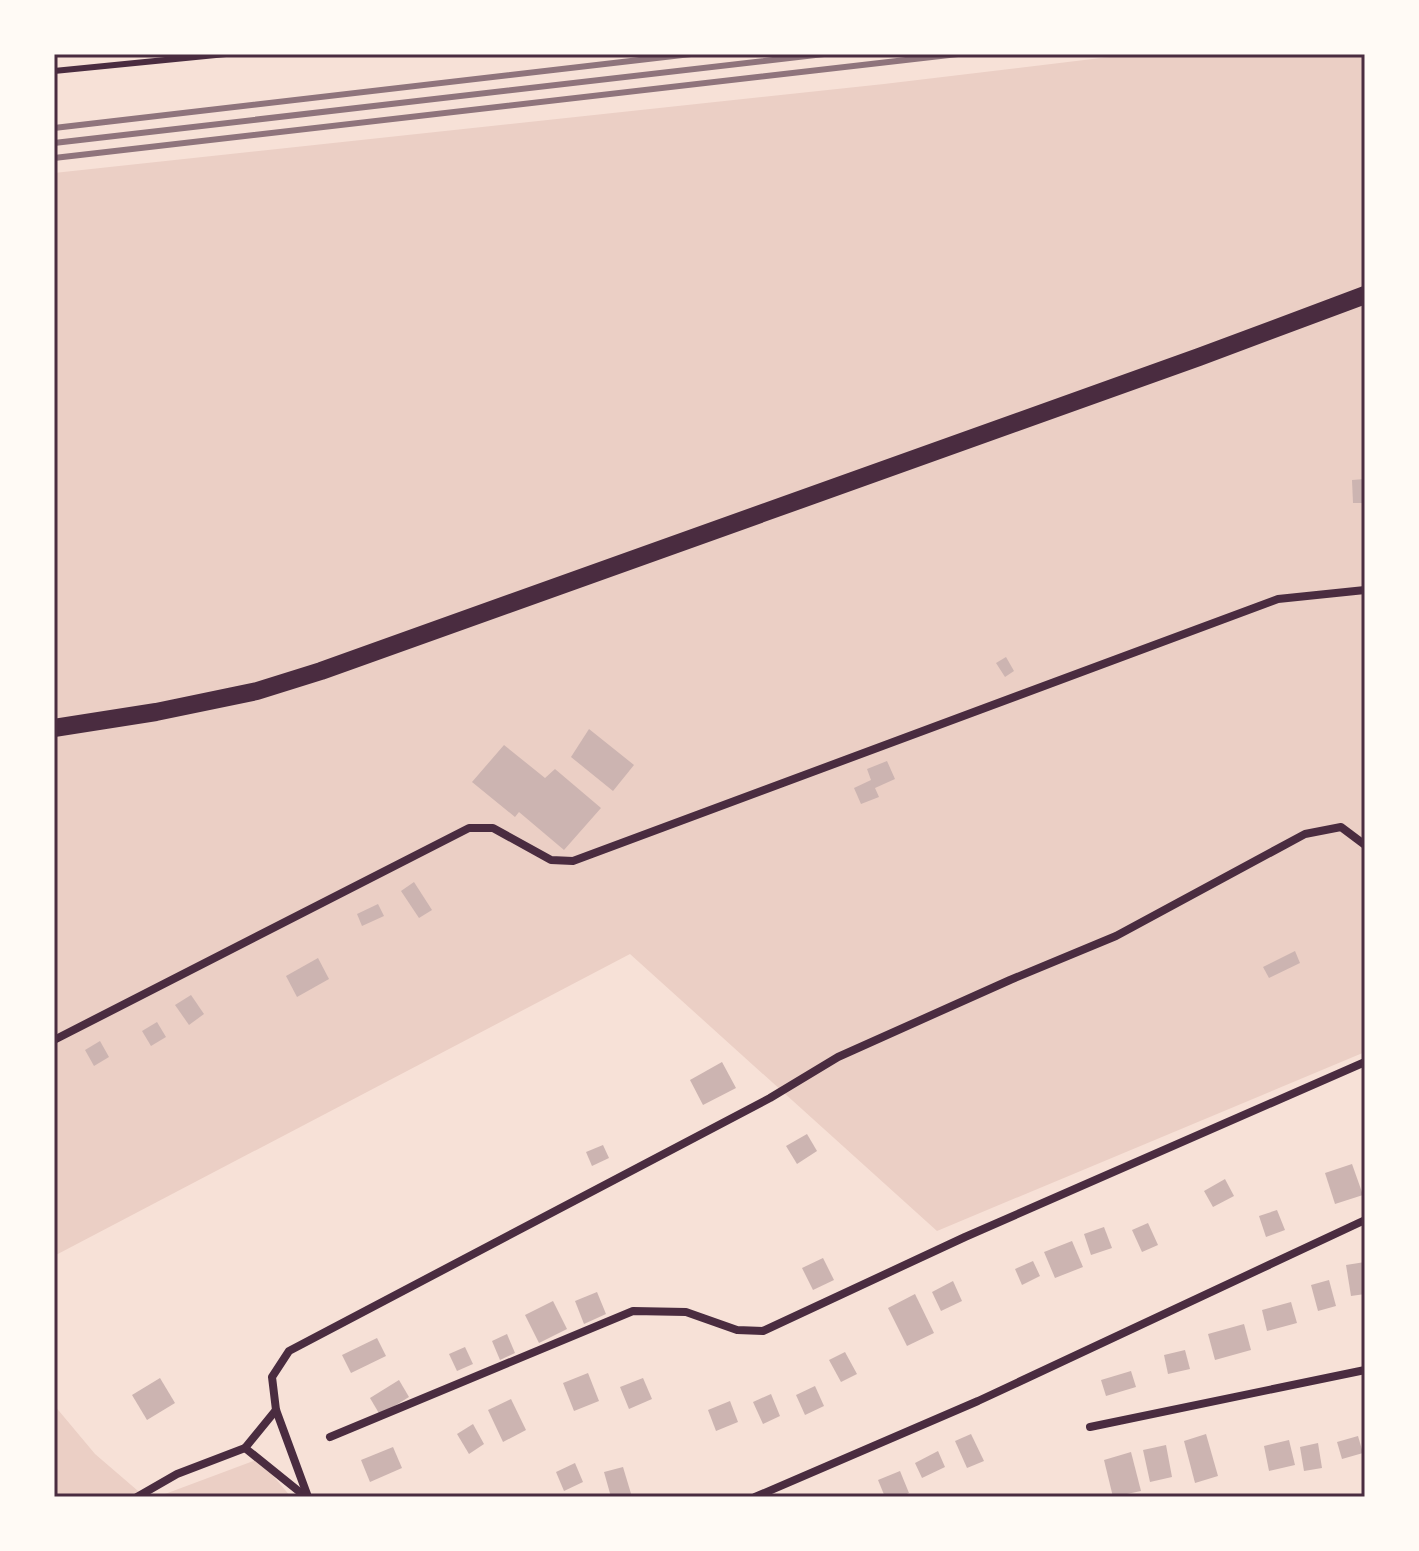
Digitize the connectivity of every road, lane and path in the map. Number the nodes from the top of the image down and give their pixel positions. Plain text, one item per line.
1 (226, 54) edge
2 (54, 71) edge
3 (1365, 295) edge
4 (1365, 590) edge
5 (54, 728) edge
6 (1365, 845) edge
7 (54, 1040) edge
8 (1365, 1062) edge
9 (1365, 1220) edge
10 (1365, 1370) edge
11 (276, 1410) junction
12 (1090, 1427) dead end
13 (330, 1437) dead end
14 (245, 1448) junction
15 (137, 1497) edge
16 (307, 1497) edge
17 (755, 1497) edge

1 - 2 lane
3 - 5 main road
4 - 7 street
6 - 11 street
8 - 13 street
9 - 17 street
10 - 12 street
11 - 14 street
11 - 16 street
14 - 15 street
14 - 16 street

